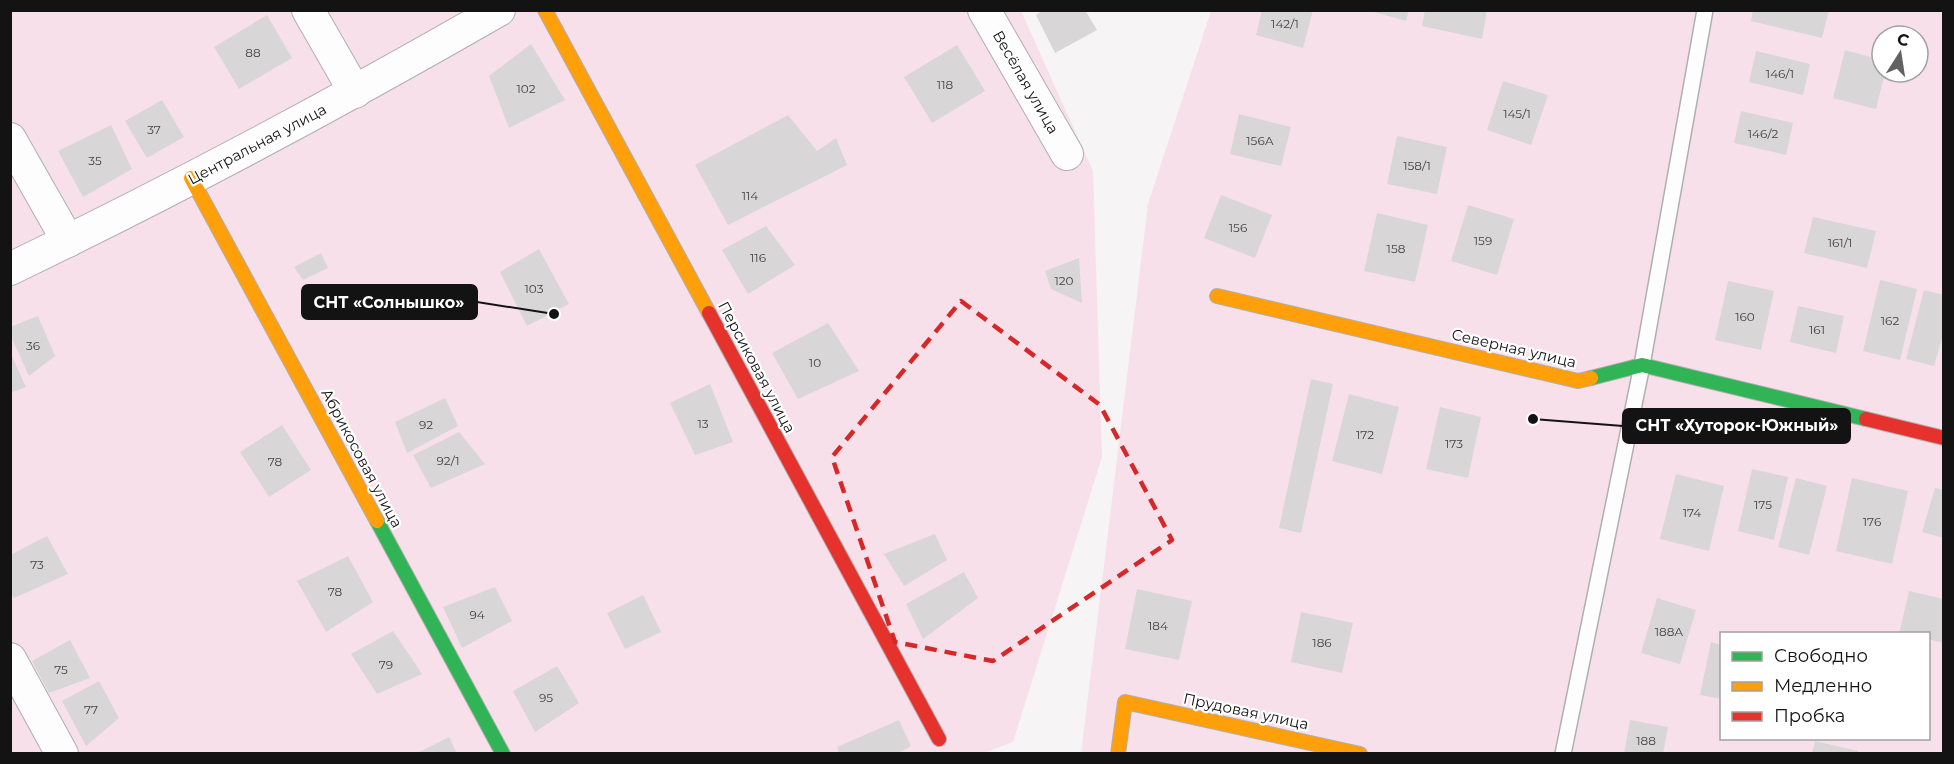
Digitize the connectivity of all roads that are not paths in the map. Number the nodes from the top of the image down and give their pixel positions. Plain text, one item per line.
1 (308, 10) edge
2 (499, 10) edge
3 (545, 10) edge
4 (984, 10) edge
5 (1705, 10) edge
6 (355, 92) junction
7 (10, 139) edge
8 (1067, 154) dead end
9 (191, 178) junction
10 (68, 241) junction
11 (10, 269) edge
12 (1217, 296) dead end
13 (1642, 365) junction
14 (1944, 438) edge
15 (10, 658) edge
16 (939, 739) dead end
17 (62, 753) edge
18 (503, 753) edge
19 (1118, 753) edge
20 (1360, 753) edge
21 (1563, 753) edge

1 - 6 street
2 - 6 street, Центральная улица
3 - 16 street, Персиковая улица
4 - 8 street, Весёлая улица
5 - 13 lane
6 - 9 street, Центральная улица
7 - 10 street
9 - 10 street, Центральная улица
9 - 18 street, Абрикосовая улица
10 - 11 street, Центральная улица
12 - 13 street, Северная улица
13 - 14 street, Северная улица
13 - 21 lane
15 - 17 street
19 - 20 street, Прудовая улица

